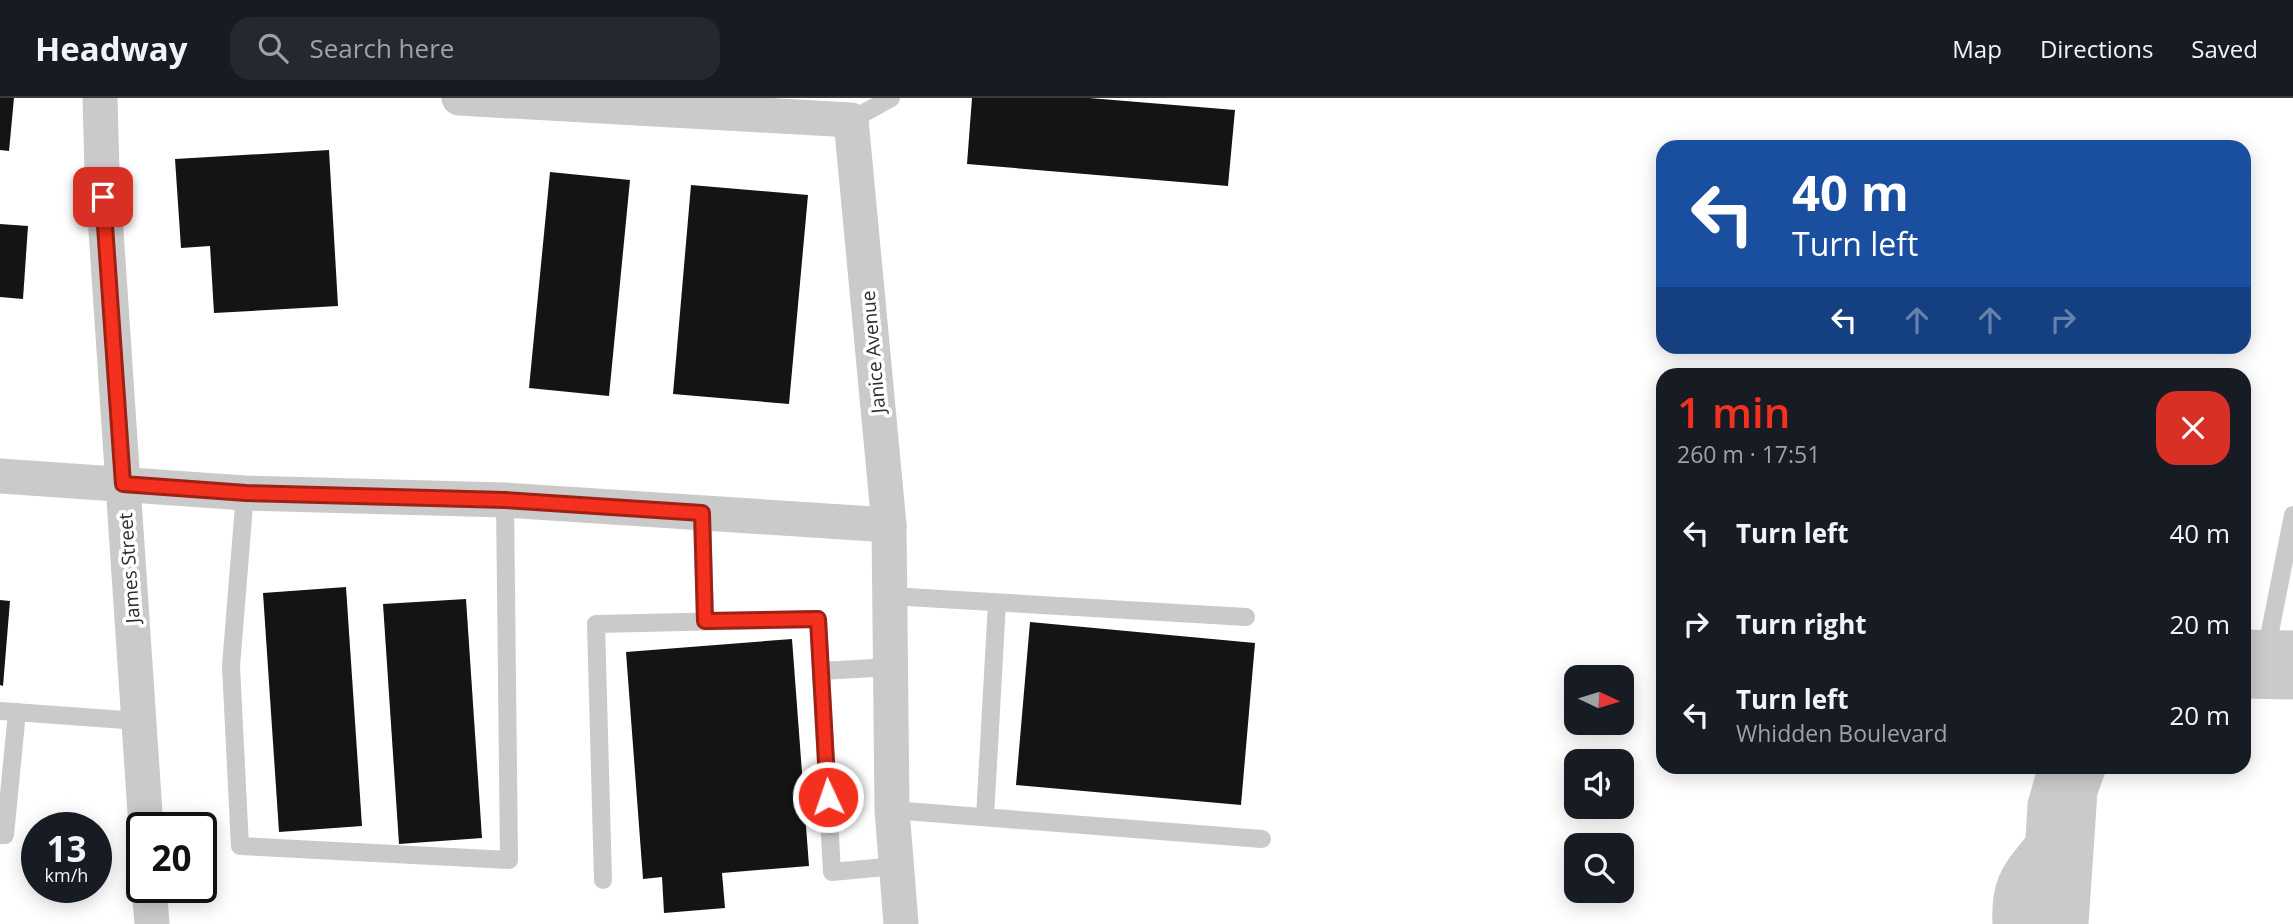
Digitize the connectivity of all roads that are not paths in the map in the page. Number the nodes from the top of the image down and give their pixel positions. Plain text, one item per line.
1 (100, 98) edge
2 (459, 98) edge
3 (891, 98) edge
4 (851, 120) junction
5 (0, 476) edge
6 (123, 484) junction
7 (246, 493) junction
8 (505, 500) junction
9 (702, 513) junction
10 (2293, 515) edge
11 (889, 525) junction
12 (890, 596) junction
13 (997, 603) junction
14 (1246, 617) dead end
15 (705, 621) junction
16 (2268, 665) edge
17 (891, 667) junction
18 (821, 671) junction
19 (8, 711) edge
20 (139, 721) junction
21 (2054, 774) edge
22 (2086, 774) edge
23 (892, 810) junction
24 (145, 812) edge
25 (985, 817) junction
26 (0, 835) edge
27 (1262, 839) dead end
28 (2042, 845) junction
29 (896, 866) junction
30 (603, 880) dead end
31 (150, 903) edge
32 (152, 924) edge
33 (901, 924) edge
34 (2010, 924) edge
35 (2038, 924) edge
36 (2071, 924) edge

1 - 6 street, James Street
2 - 4 street
3 - 4 lane
4 - 11 street, Janice Avenue
5 - 6 street
6 - 7 street
6 - 20 street, James Street
7 - 8 street
7 - 8 lane
8 - 9 street
9 - 11 street
9 - 15 lane
10 - 16 lane
11 - 12 street, Janice Avenue
12 - 13 lane
12 - 17 street, Janice Avenue
13 - 14 lane
13 - 25 lane
15 - 18 lane
15 - 30 lane
17 - 18 lane
17 - 23 street, Janice Avenue
18 - 29 lane
19 - 20 lane
19 - 26 lane
20 - 24 street, James Street
21 - 28 street
22 - 36 street
23 - 25 lane
23 - 29 street, Janice Avenue
25 - 27 lane
28 - 34 street
28 - 35 street
29 - 33 street, Janice Avenue
31 - 32 street

